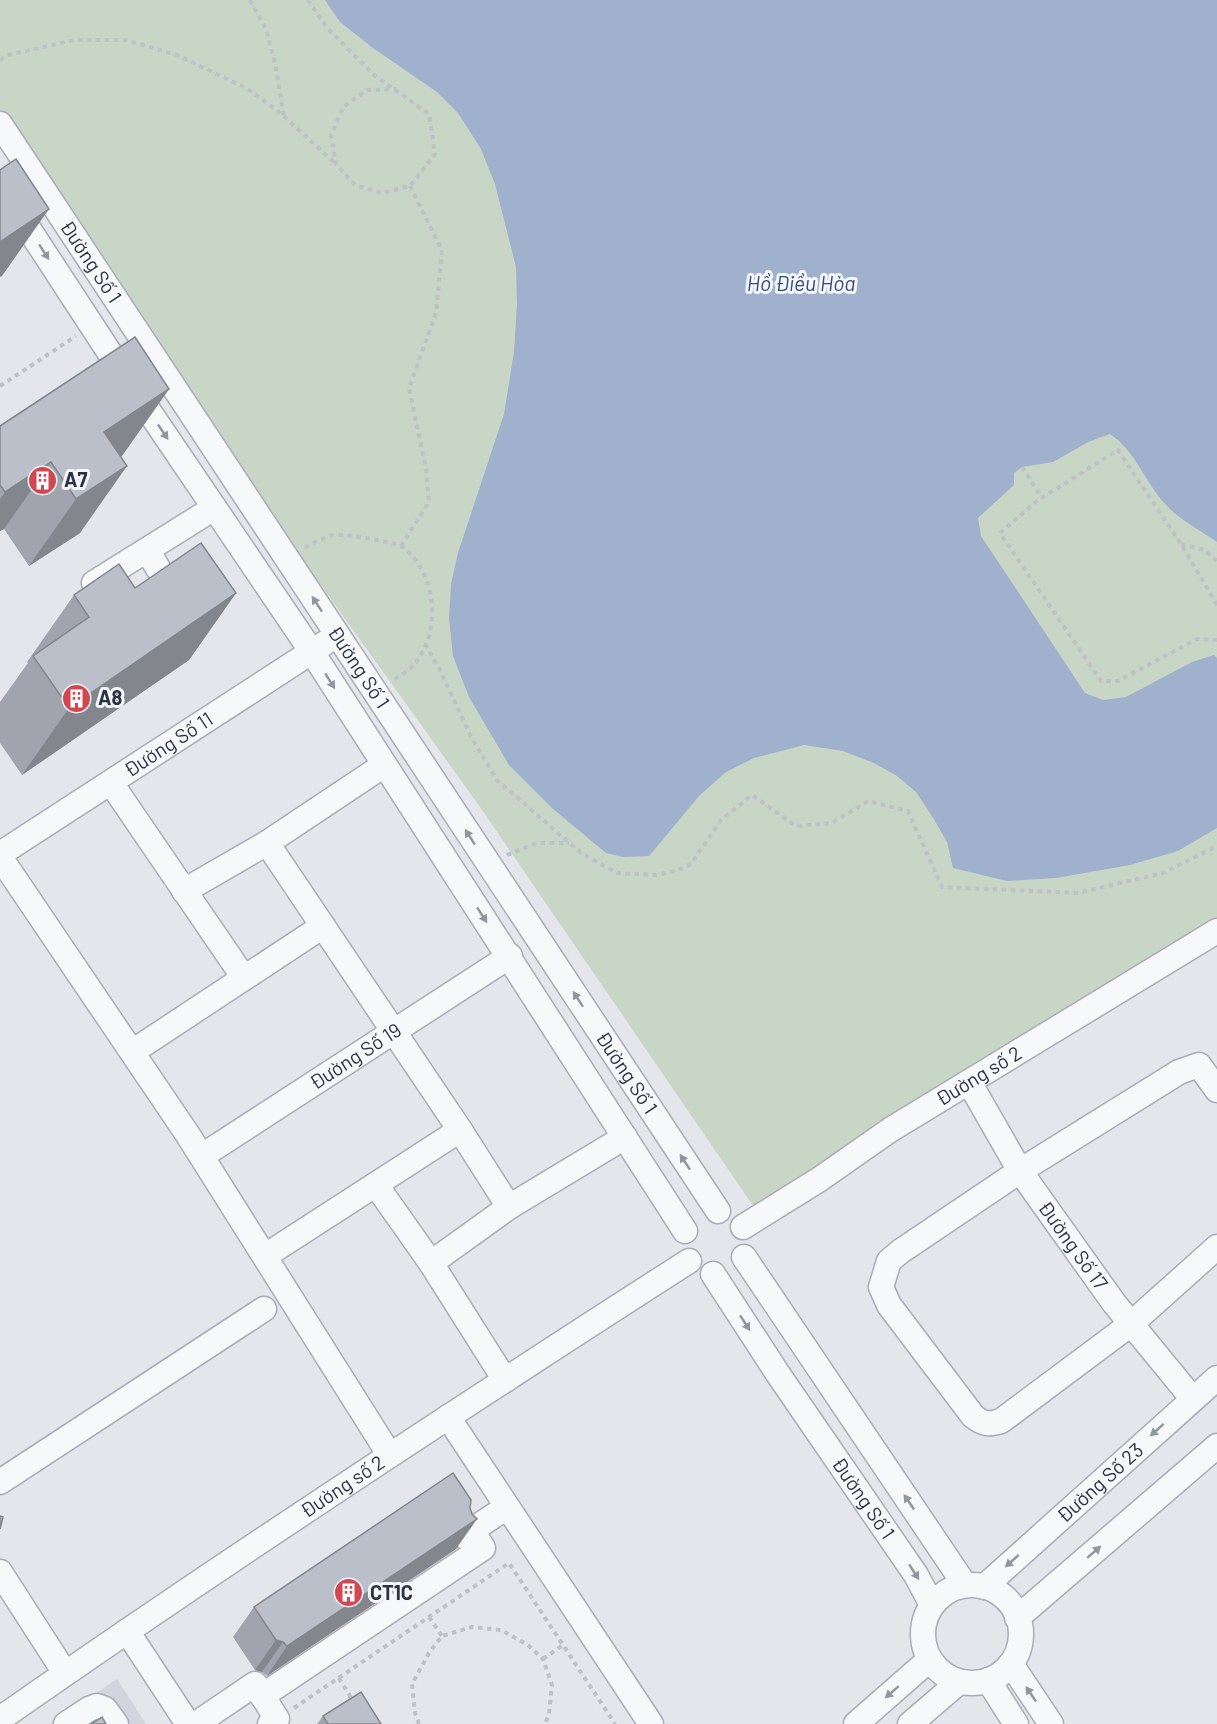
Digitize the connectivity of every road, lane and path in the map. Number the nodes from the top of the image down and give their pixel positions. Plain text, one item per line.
1 (250, 0) edge
2 (308, 0) edge
3 (0, 60) edge
4 (397, 89) junction
5 (285, 116) junction
6 (0, 124) edge
7 (336, 164) junction
8 (0, 185) edge
9 (410, 186) junction
10 (92, 326) junction
11 (0, 386) edge
12 (1022, 467) dead end
13 (1042, 498) junction
14 (214, 508) junction
15 (1181, 544) junction
16 (401, 546) junction
17 (147, 550) junction
18 (285, 556) junction
19 (1217, 561) edge
20 (76, 594) edge
21 (1217, 605) edge
22 (187, 616) edge
23 (337, 635) junction
24 (1217, 640) edge
25 (424, 644) junction
26 (312, 652) junction
27 (375, 692) junction
28 (384, 765) junction
29 (111, 783) junction
30 (267, 843) junction
31 (570, 843) junction
32 (1217, 846) edge
33 (0, 856) edge
34 (489, 865) junction
35 (184, 891) junction
36 (323, 926) junction
37 (1217, 931) edge
38 (510, 956) junction
39 (244, 978) junction
40 (394, 1031) junction
41 (132, 1052) junction
42 (969, 1082) junction
43 (1217, 1090) edge
44 (460, 1130) junction
45 (625, 1137) junction
46 (202, 1156) junction
47 (1020, 1171) junction
48 (376, 1185) junction
49 (509, 1207) junction
50 (718, 1210) junction
51 (743, 1227) junction
52 (685, 1231) junction
53 (1217, 1247) edge
54 (265, 1256) junction
55 (744, 1257) junction
56 (689, 1261) junction
57 (431, 1263) junction
58 (713, 1274) junction
59 (264, 1309) dead end
60 (1131, 1324) junction
61 (1217, 1378) edge
62 (505, 1380) junction
63 (1192, 1398) junction
64 (448, 1417) junction
65 (1217, 1446) edge
66 (389, 1454) junction
67 (0, 1482) edge
68 (507, 1507) junction
69 (0, 1572) edge
70 (975, 1586) junction
71 (932, 1605) junction
72 (429, 1617) junction
73 (1017, 1618) junction
74 (127, 1630) junction
75 (442, 1636) junction
76 (563, 1645) junction
77 (543, 1659) junction
78 (929, 1659) junction
79 (1011, 1664) junction
80 (66, 1673) junction
81 (339, 1678) junction
82 (988, 1680) junction
83 (959, 1682) junction
84 (262, 1696) junction
85 (356, 1706) edge
86 (0, 1719) edge
87 (276, 1722) edge
88 (66, 1724) edge
89 (116, 1724) edge
90 (188, 1724) edge
91 (196, 1724) edge
92 (419, 1724) edge
93 (545, 1724) edge
94 (615, 1724) edge
95 (651, 1724) edge
96 (856, 1724) edge
97 (910, 1724) edge
98 (1016, 1724) edge
99 (1051, 1724) edge

1 - 5 path
2 - 4 path
3 - 5 path
4 - 7 path
4 - 9 path
5 - 7 path
6 - 18 street, Đường Số 1
7 - 9 path
8 -> 10 street, Đường Số 1
9 - 16 path
10 - 11 path
10 -> 14 street, Đường Số 1
12 - 13 path
13 - 15 path
13 - 24 path
14 - 17 street
14 - 26 street, Đường Số 1
15 - 19 path
15 - 21 path
16 - 18 path
16 - 25 path
17 - 20 street
17 - 22 street
23 -> 18 street, Đường Số 1
23 - 26 street, Đường Số 11
23 - 27 street, Đường Số 1
25 - 27 path
25 - 31 path
26 -> 28 street, Đường Số 1
26 - 29 street, Đường Số 11
34 -> 27 street, Đường Số 1
28 - 30 street
28 -> 38 street, Đường Số 1
29 - 33 street, Đường Số 11
29 - 35 street
30 - 35 street
30 - 36 street
31 - 32 path
31 - 34 path
33 - 41 street
50 -> 34 street, Đường Số 1
35 - 39 street
36 - 39 street
36 - 40 street
37 - 42 street, Đường số 2
38 - 40 street, Đường Số 19
38 - 45 street, Đường Số 1
39 - 41 street
40 - 44 street
40 - 46 street, Đường Số 19
41 - 46 street
42 - 47 street, Đường Số 17
42 - 51 street, Đường số 2
43 - 47 street
44 - 48 street
44 - 49 street
45 - 49 street
45 - 52 street, Đường Số 1
46 - 54 street
47 - 60 street, Đường Số 17
47 - 60 street
48 - 54 street
48 - 57 street
49 - 57 street
50 - 51 street
50 - 52 street
51 - 55 street
52 - 56 street
53 - 60 street
54 - 66 street
55 - 58 street
70 -> 55 street, Đường Số 1
56 - 58 street
56 - 62 street, Đường số 2
57 - 62 street
58 -> 71 street, Đường Số 1
59 - 67 street
60 - 63 street, Đường Số 17
61 - 63 street, Đường Số 23
62 - 64 street, Đường số 2
63 -> 70 street, Đường Số 23
64 - 66 street, Đường số 2
64 - 68 street
73 -> 65 street
66 - 74 street, Đường số 2
68 - 84 street
68 - 95 street
69 - 80 street
70 - 71 street
70 - 73 street
71 - 78 street
72 - 75 path
72 - 76 path
72 - 81 path
73 - 79 street
74 - 80 street, Đường số 2
74 - 90 street
75 - 77 path
75 - 92 path
76 - 77 path
76 - 94 path
77 - 93 path
78 - 83 street
78 -> 96 street
79 - 82 street
99 -> 79 street
80 - 86 street, Đường số 2
81 - 85 path
81 - 87 path
82 - 83 street
82 - 98 street
83 - 97 street
84 - 87 street
84 - 91 street
88 - 89 street

